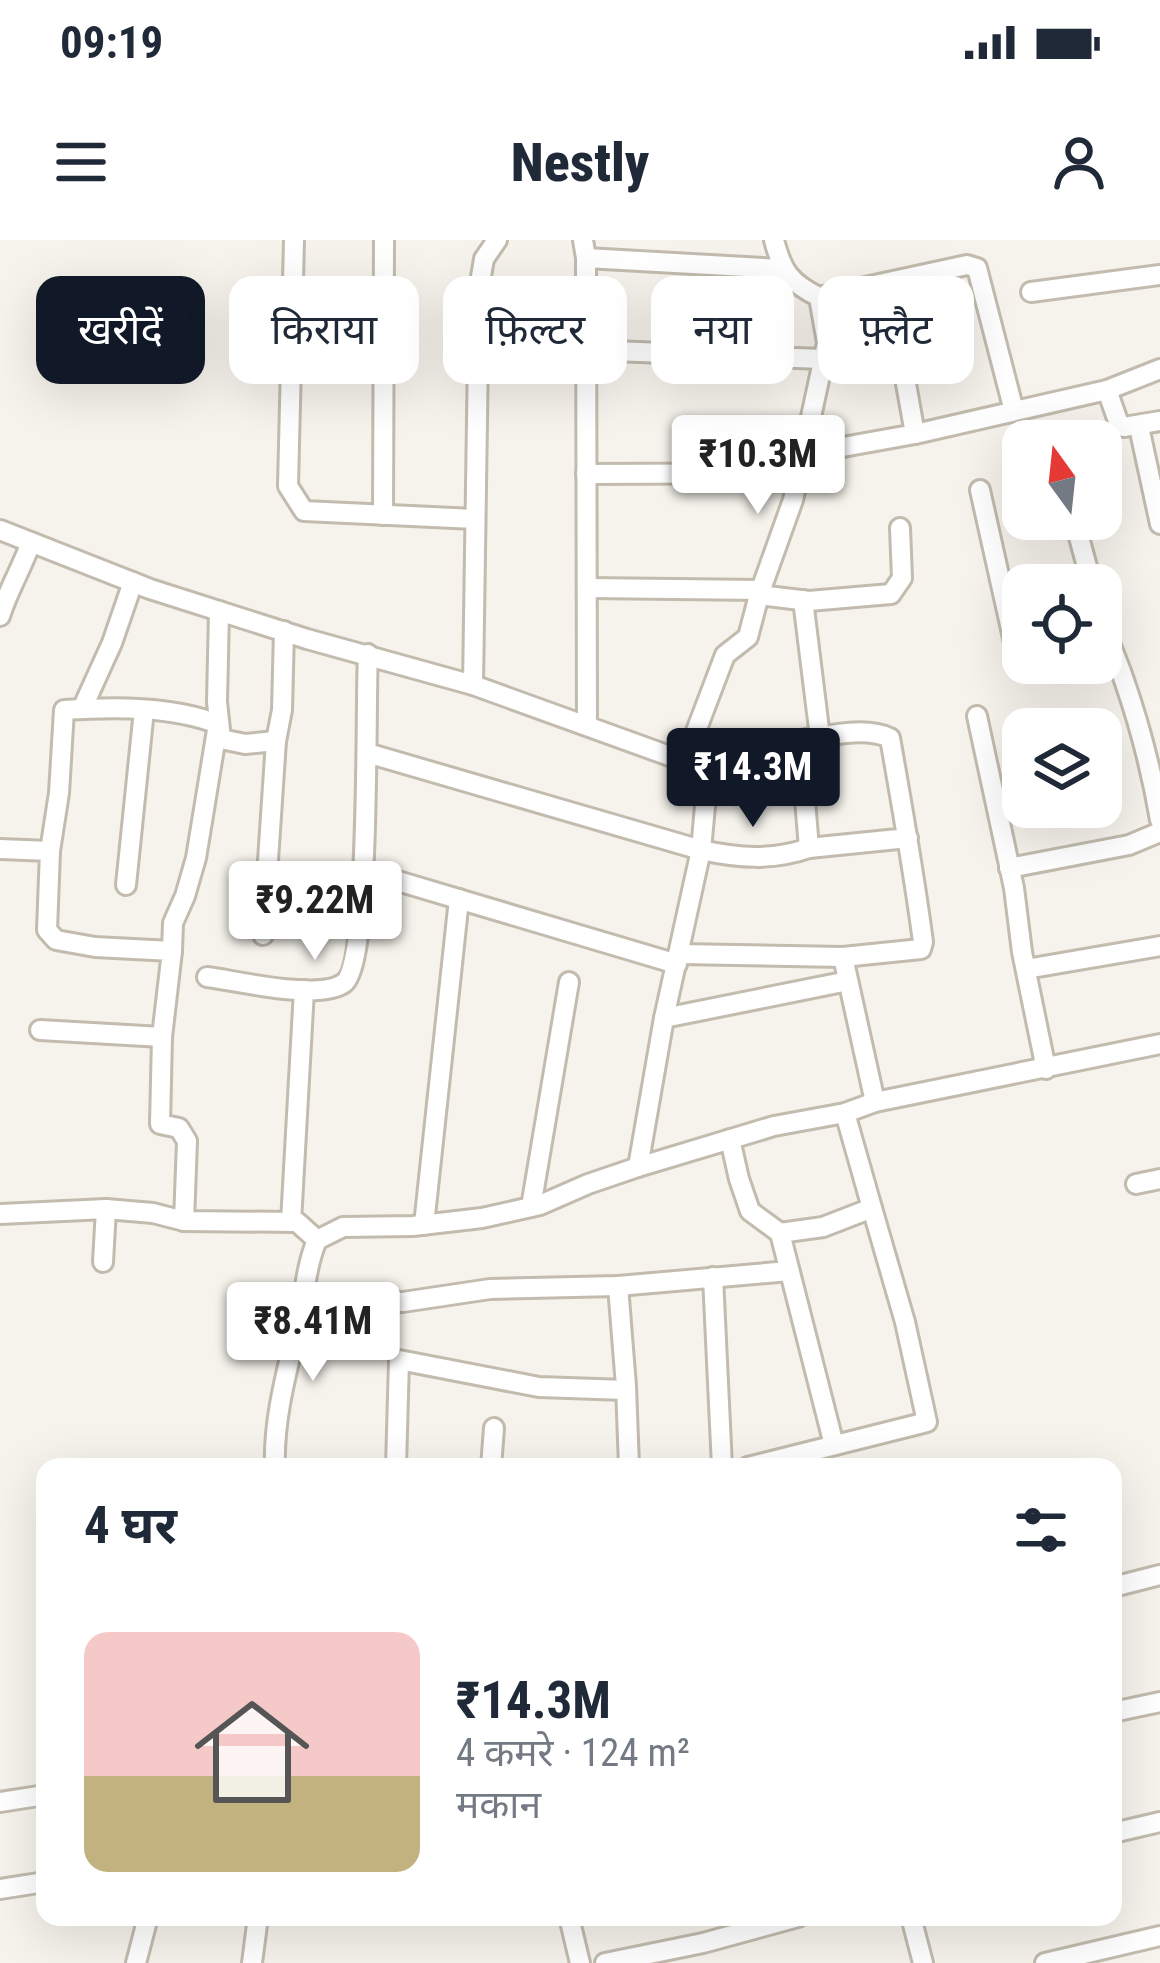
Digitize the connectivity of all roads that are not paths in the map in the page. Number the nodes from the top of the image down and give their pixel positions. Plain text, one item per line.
1 (294, 240) edge
2 (385, 240) edge
3 (497, 240) edge
4 (774, 240) edge
5 (585, 249) edge
6 (782, 269) junction
7 (1160, 275) edge
8 (919, 276) edge
9 (1031, 292) dead end
10 (818, 296) edge
11 (627, 352) edge
12 (818, 359) edge
13 (1160, 369) edge
14 (586, 384) edge
15 (818, 384) edge
16 (906, 384) edge
17 (1107, 390) junction
18 (1013, 411) junction
19 (1160, 421) edge
20 (1139, 427) junction
21 (915, 434) junction
22 (802, 463) junction
23 (586, 474) junction
24 (980, 490) dead end
25 (383, 515) junction
26 (475, 519) junction
27 (1160, 524) edge
28 (899, 528) dead end
29 (0, 530) edge
30 (31, 542) junction
31 (133, 582) junction
32 (586, 588) junction
33 (1002, 589) edge
34 (760, 592) junction
35 (803, 600) junction
36 (219, 611) junction
37 (0, 616) edge
38 (284, 632) junction
39 (368, 654) junction
40 (1122, 677) edge
41 (473, 686) junction
42 (82, 709) junction
43 (144, 710) junction
44 (977, 716) dead end
45 (218, 724) junction
46 (587, 725) junction
47 (820, 737) junction
48 (276, 740) junction
49 (367, 753) junction
50 (685, 760) junction
51 (1160, 820) edge
52 (1160, 832) edge
53 (908, 838) junction
54 (808, 848) junction
55 (0, 849) edge
56 (701, 850) junction
57 (50, 851) junction
58 (1009, 868) junction
59 (364, 872) junction
60 (126, 886) dead end
61 (458, 899) junction
62 (263, 935) dead end
63 (1160, 946) edge
64 (172, 951) junction
65 (843, 957) junction
66 (678, 959) junction
67 (1026, 969) junction
68 (208, 977) dead end
69 (848, 981) junction
70 (569, 982) dead end
71 (304, 990) junction
72 (664, 1018) junction
73 (40, 1030) dead end
74 (162, 1037) junction
75 (1160, 1044) edge
76 (1046, 1069) junction
77 (875, 1102) junction
78 (845, 1113) junction
79 (730, 1139) junction
80 (638, 1167) junction
81 (1160, 1179) edge
82 (1136, 1184) dead end
83 (531, 1207) junction
84 (872, 1208) junction
85 (106, 1209) junction
86 (0, 1214) edge
87 (184, 1221) junction
88 (291, 1222) junction
89 (424, 1225) junction
90 (780, 1233) junction
91 (317, 1240) junction
92 (103, 1262) dead end
93 (789, 1270) junction
94 (713, 1277) junction
95 (618, 1286) junction
96 (304, 1297) junction
97 (626, 1390) junction
98 (494, 1428) dead end
99 (834, 1445) junction
100 (276, 1458) edge
101 (396, 1458) edge
102 (492, 1458) edge
103 (629, 1458) edge
104 (722, 1458) edge
105 (783, 1458) edge
106 (1160, 1575) edge
107 (1122, 1585) edge
108 (1160, 1702) edge
109 (1122, 1710) edge
110 (36, 1796) edge
111 (0, 1802) edge
112 (1160, 1822) edge
113 (1122, 1831) edge
114 (36, 1883) edge
115 (0, 1888) edge
116 (146, 1926) edge
117 (257, 1926) edge
118 (571, 1926) edge
119 (764, 1926) edge
120 (913, 1926) edge
121 (1160, 1936) edge
122 (136, 1963) edge
123 (252, 1963) edge
124 (580, 1963) edge
125 (605, 1963) edge
126 (923, 1963) edge
127 (1045, 1963) edge

1 - 25 street
2 - 25 street
3 - 26 street
4 - 6 street
5 - 6 street
6 - 10 street
7 - 9 street
8 - 18 street
11 - 12 street
13 - 17 street
14 - 23 street
15 - 22 street
16 - 21 street
17 - 18 street
17 - 20 street
18 - 21 street
19 - 20 street
20 - 27 street
21 - 22 street
22 - 23 street
22 - 34 street
23 - 32 street
24 - 33 street
25 - 26 street
26 - 41 street
28 - 35 street
29 - 30 street
30 - 31 street
30 - 37 street
31 - 36 street
31 - 42 street
32 - 34 street
32 - 46 street
34 - 35 street
34 - 50 street
35 - 47 street
36 - 38 street
36 - 45 street
38 - 39 street
38 - 48 street
39 - 41 street
39 - 49 street
40 - 51 street
41 - 46 street
42 - 43 street
42 - 57 street
43 - 45 street
43 - 60 street
44 - 58 street
45 - 48 street
45 - 64 street
46 - 50 street
47 - 53 street
47 - 54 street
48 - 62 street
49 - 56 street
49 - 59 street
50 - 56 street
52 - 58 street
53 - 54 street
53 - 65 street
54 - 56 street
55 - 57 street
56 - 66 street
57 - 64 street
58 - 67 street
59 - 61 street
59 - 71 street
61 - 66 street
61 - 89 street
63 - 67 street
64 - 74 street
65 - 66 street
65 - 69 street
66 - 72 street
67 - 76 street
68 - 71 street
69 - 72 street
69 - 77 street
70 - 83 street
71 - 88 street
72 - 80 street
73 - 74 street
74 - 87 street
75 - 76 street
76 - 77 street
77 - 78 street
78 - 79 street
78 - 84 street
79 - 80 street
79 - 90 street
80 - 83 street
81 - 82 street
83 - 89 street
84 - 90 street
84 - 99 street
85 - 86 street
85 - 87 street
85 - 92 street
87 - 88 street
88 - 91 street
89 - 91 street
90 - 93 street
91 - 96 street
93 - 94 street
93 - 99 street
94 - 95 street
94 - 104 street
95 - 96 street
95 - 97 street
96 - 100 street
97 - 101 street
97 - 103 street
98 - 102 street
99 - 105 street
106 - 107 street
108 - 109 street
110 - 111 street
112 - 113 street
114 - 115 street
116 - 122 street
117 - 123 street
118 - 124 street
119 - 125 street
120 - 126 street
121 - 127 street

